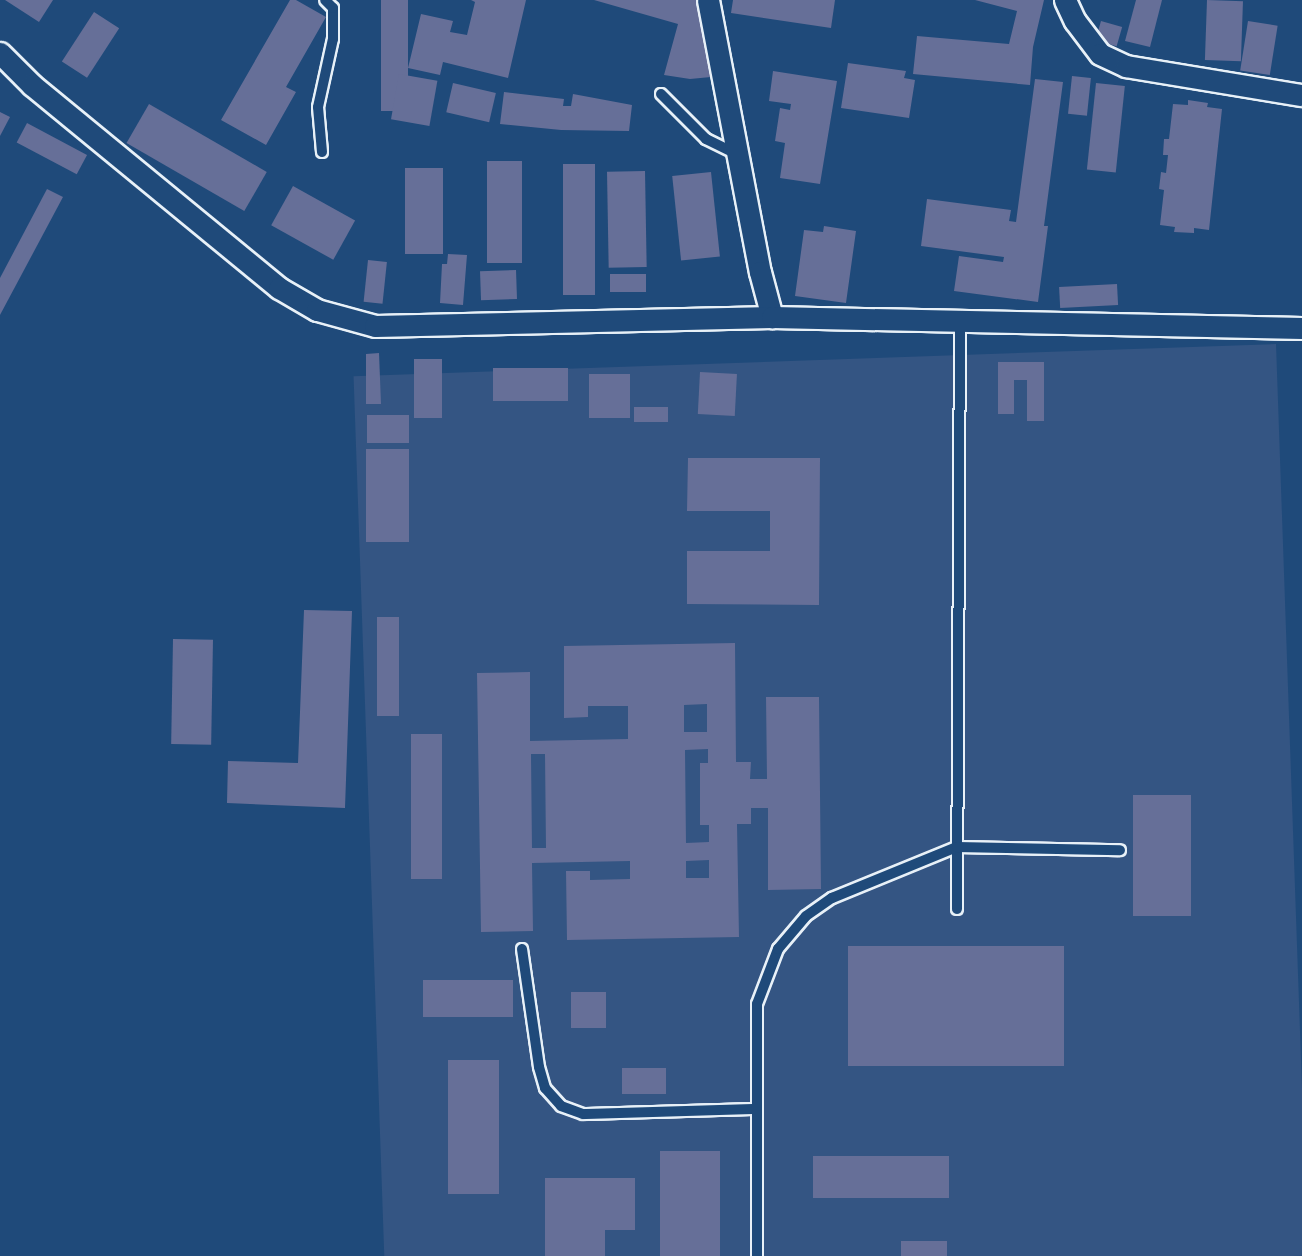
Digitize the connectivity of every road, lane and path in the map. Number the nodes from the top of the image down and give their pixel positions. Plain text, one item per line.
1 (325, 0) edge
2 (708, 0) edge
3 (1065, 0) edge
4 (0, 53) edge
5 (661, 94) dead end
6 (1302, 95) edge
7 (322, 152) dead end
8 (738, 155) junction
9 (772, 317) junction
10 (960, 322) junction
11 (1302, 328) edge
12 (957, 847) junction
13 (1120, 850) dead end
14 (957, 909) dead end
15 (522, 949) dead end
16 (756, 1109) junction
17 (757, 1256) edge

1 - 7 lane
2 - 8 street
3 - 6 street
4 - 9 street
5 - 8 lane
8 - 9 street
9 - 10 street
10 - 11 street
10 - 12 lane
12 - 13 lane
12 - 14 lane
12 - 16 lane
15 - 16 lane
16 - 17 lane

